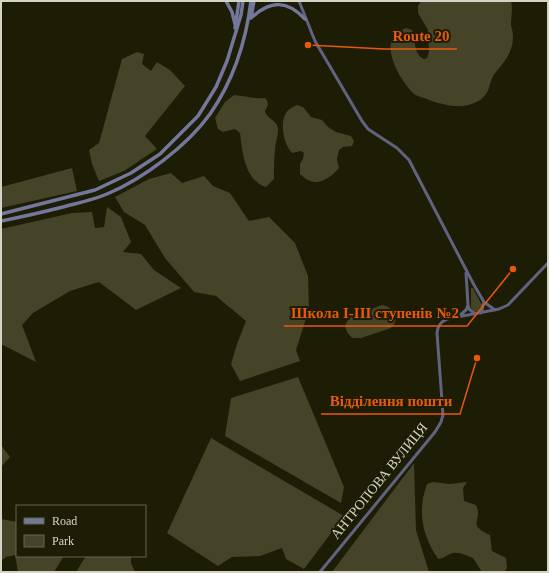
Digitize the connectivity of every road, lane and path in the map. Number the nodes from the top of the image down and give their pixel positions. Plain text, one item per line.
1 (226, 1) edge
2 (239, 1) edge
3 (243, 1) edge
4 (251, 1) edge
5 (254, 1) edge
6 (298, 1) edge
7 (251, 18) junction
8 (305, 19) junction
9 (235, 27) junction
10 (246, 31) junction
11 (235, 35) junction
12 (1, 214) edge
13 (1, 221) edge
14 (548, 263) edge
15 (465, 271) junction
16 (474, 285) junction
17 (467, 287) junction
18 (484, 302) junction
19 (468, 305) junction
20 (495, 310) junction
21 (481, 313) junction
22 (475, 314) junction
23 (458, 317) junction
24 (320, 572) edge

1 - 9 main road
2 - 9 main road
3 - 11 main road
4 - 10 main road
5 - 7 main road
6 - 8 main road
7 - 8 main road
7 - 10 main road
8 - 15 main road
9 - 11 main road
10 - 13 main road
11 - 12 main road
14 - 20 main road
15 - 16 main road
15 - 17 main road
16 - 17 main road
16 - 18 main road
17 - 19 main road
18 - 20 main road
18 - 21 main road
19 - 22 main road
19 - 23 main road
20 - 21 main road
21 - 22 main road
22 - 23 main road
23 - 24 main road, АНТРОПОВА ВУЛИЦЯ

